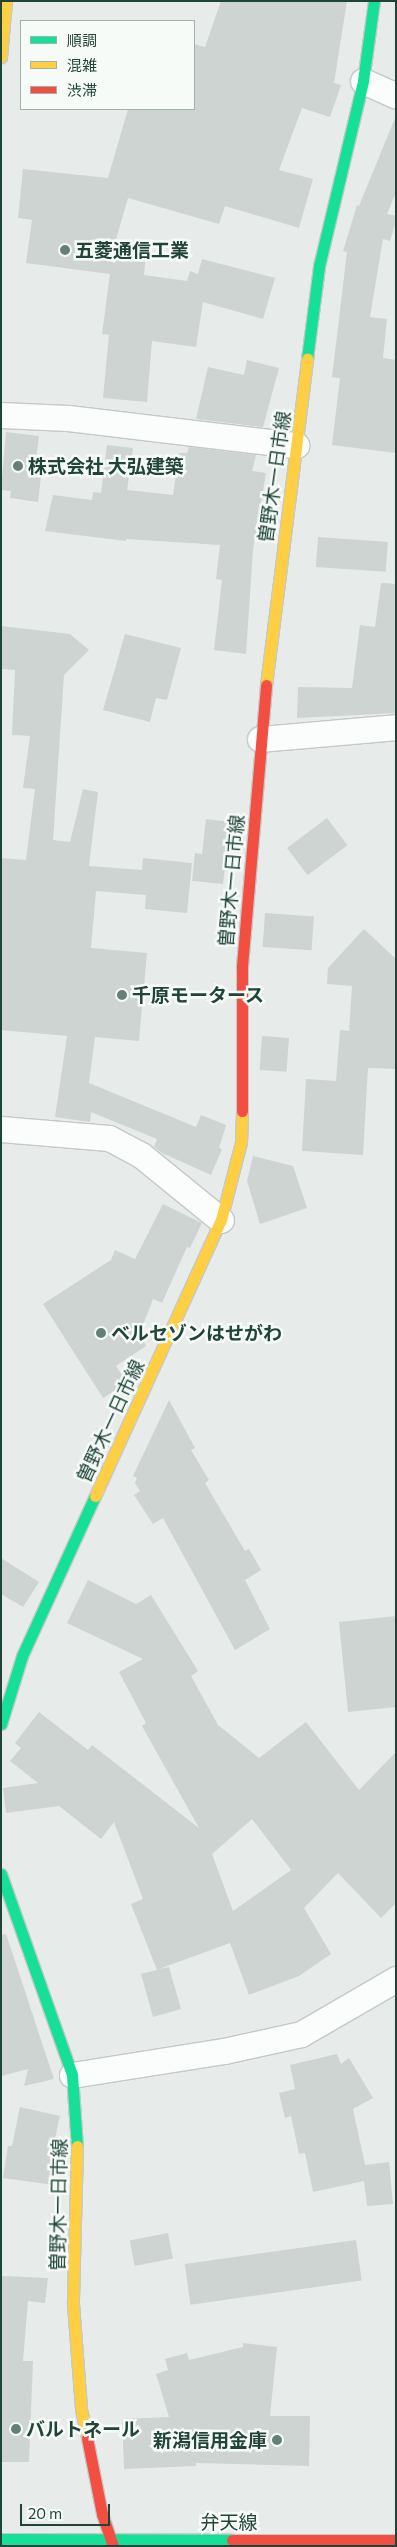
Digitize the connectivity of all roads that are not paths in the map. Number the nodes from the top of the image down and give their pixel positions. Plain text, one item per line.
1 (6, 1) edge
2 (374, 1) edge
3 (1, 58) edge
4 (363, 81) junction
5 (396, 96) edge
6 (1, 415) edge
7 (296, 445) junction
8 (396, 727) edge
9 (260, 739) junction
10 (1, 1129) edge
11 (221, 1220) junction
12 (1, 1724) edge
13 (1, 1874) edge
14 (396, 1978) edge
15 (72, 2075) junction
16 (1, 2538) edge
17 (396, 2540) edge
18 (112, 2542) edge

1 - 3 main road
2 - 4 main road, 曽野木一日市線
4 - 5 street
4 - 7 main road, 曽野木一日市線
6 - 7 street
7 - 9 main road, 曽野木一日市線
8 - 9 street
9 - 11 main road, 曽野木一日市線
10 - 11 street
11 - 12 main road, 曽野木一日市線
13 - 15 main road, 曽野木一日市線
14 - 15 street
15 - 18 main road, 曽野木一日市線
16 - 18 main road, 弁天線
17 - 18 main road, 弁天線

